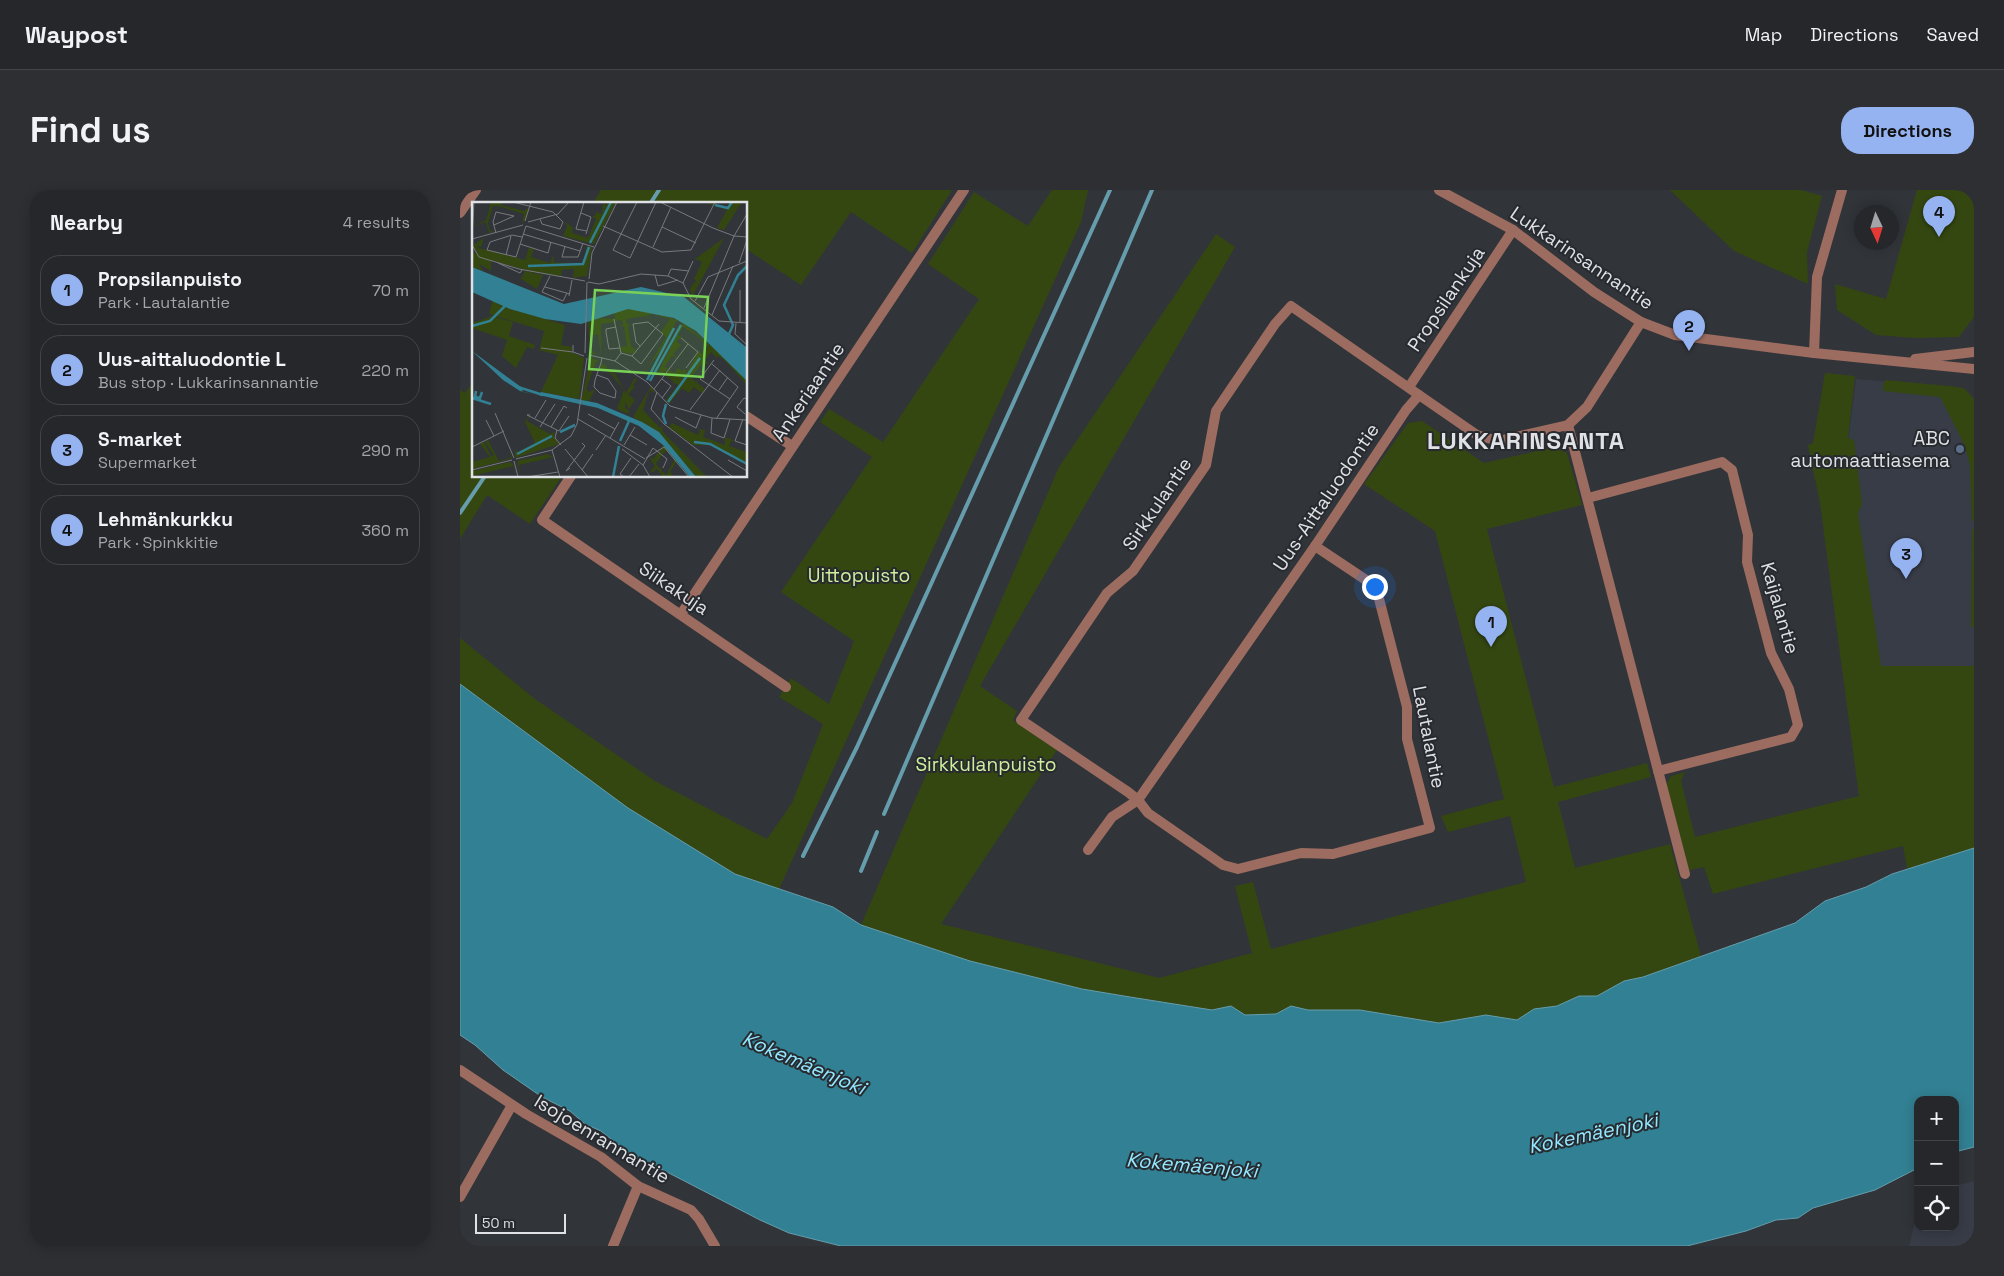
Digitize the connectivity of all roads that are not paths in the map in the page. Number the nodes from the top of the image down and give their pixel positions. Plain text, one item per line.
1 (476, 190) edge
2 (964, 190) edge
3 (1439, 190) edge
4 (1842, 190) edge
5 (460, 214) edge
6 (1513, 230) junction
7 (1641, 322) junction
8 (1974, 352) edge
9 (1814, 353) junction
10 (1889, 361) junction
11 (1974, 368) edge
12 (1409, 387) junction
13 (1419, 395) junction
14 (748, 417) edge
15 (1568, 425) junction
16 (792, 446) junction
17 (570, 478) edge
18 (1588, 498) junction
19 (1315, 546) junction
20 (681, 614) junction
21 (786, 687) dead end
22 (1658, 772) junction
23 (1138, 800) junction
24 (1088, 850) dead end
25 (1685, 874) dead end
26 (460, 1070) edge
27 (512, 1105) junction
28 (638, 1186) junction
29 (460, 1197) edge
30 (613, 1246) edge
31 (715, 1246) edge

1 - 5 street
2 - 16 street, Ankeriaantie
3 - 6 street, Lukkarinsannantie
4 - 9 street
6 - 7 street, Lukkarinsannantie
6 - 12 street, Propsilankuja
7 - 9 street, Lukkarinsannantie
7 - 15 street
8 - 10 street, Lukkarinsannantie
9 - 10 street, Lukkarinsannantie
10 - 11 street, Lukkarinsannantie
12 - 13 street, Sirkkulantie
12 - 23 street, Sirkkulantie
13 - 15 street
13 - 19 street, Uus-Aittaluodontie
14 - 16 street
15 - 18 street
16 - 20 street, Ankeriaantie
17 - 20 street, Siikakuja
18 - 22 street
18 - 22 street, Kaijalantie
19 - 23 street, Uus-Aittaluodontie
19 - 23 street, Lautalantie
20 - 21 street, Siikakuja
22 - 25 street
23 - 24 street, Uus-Aittaluodontie
26 - 27 street, Isojoenrannantie
27 - 28 street, Isojoenrannantie
27 - 29 street
28 - 30 street
28 - 31 street, Isojoenrannantie

